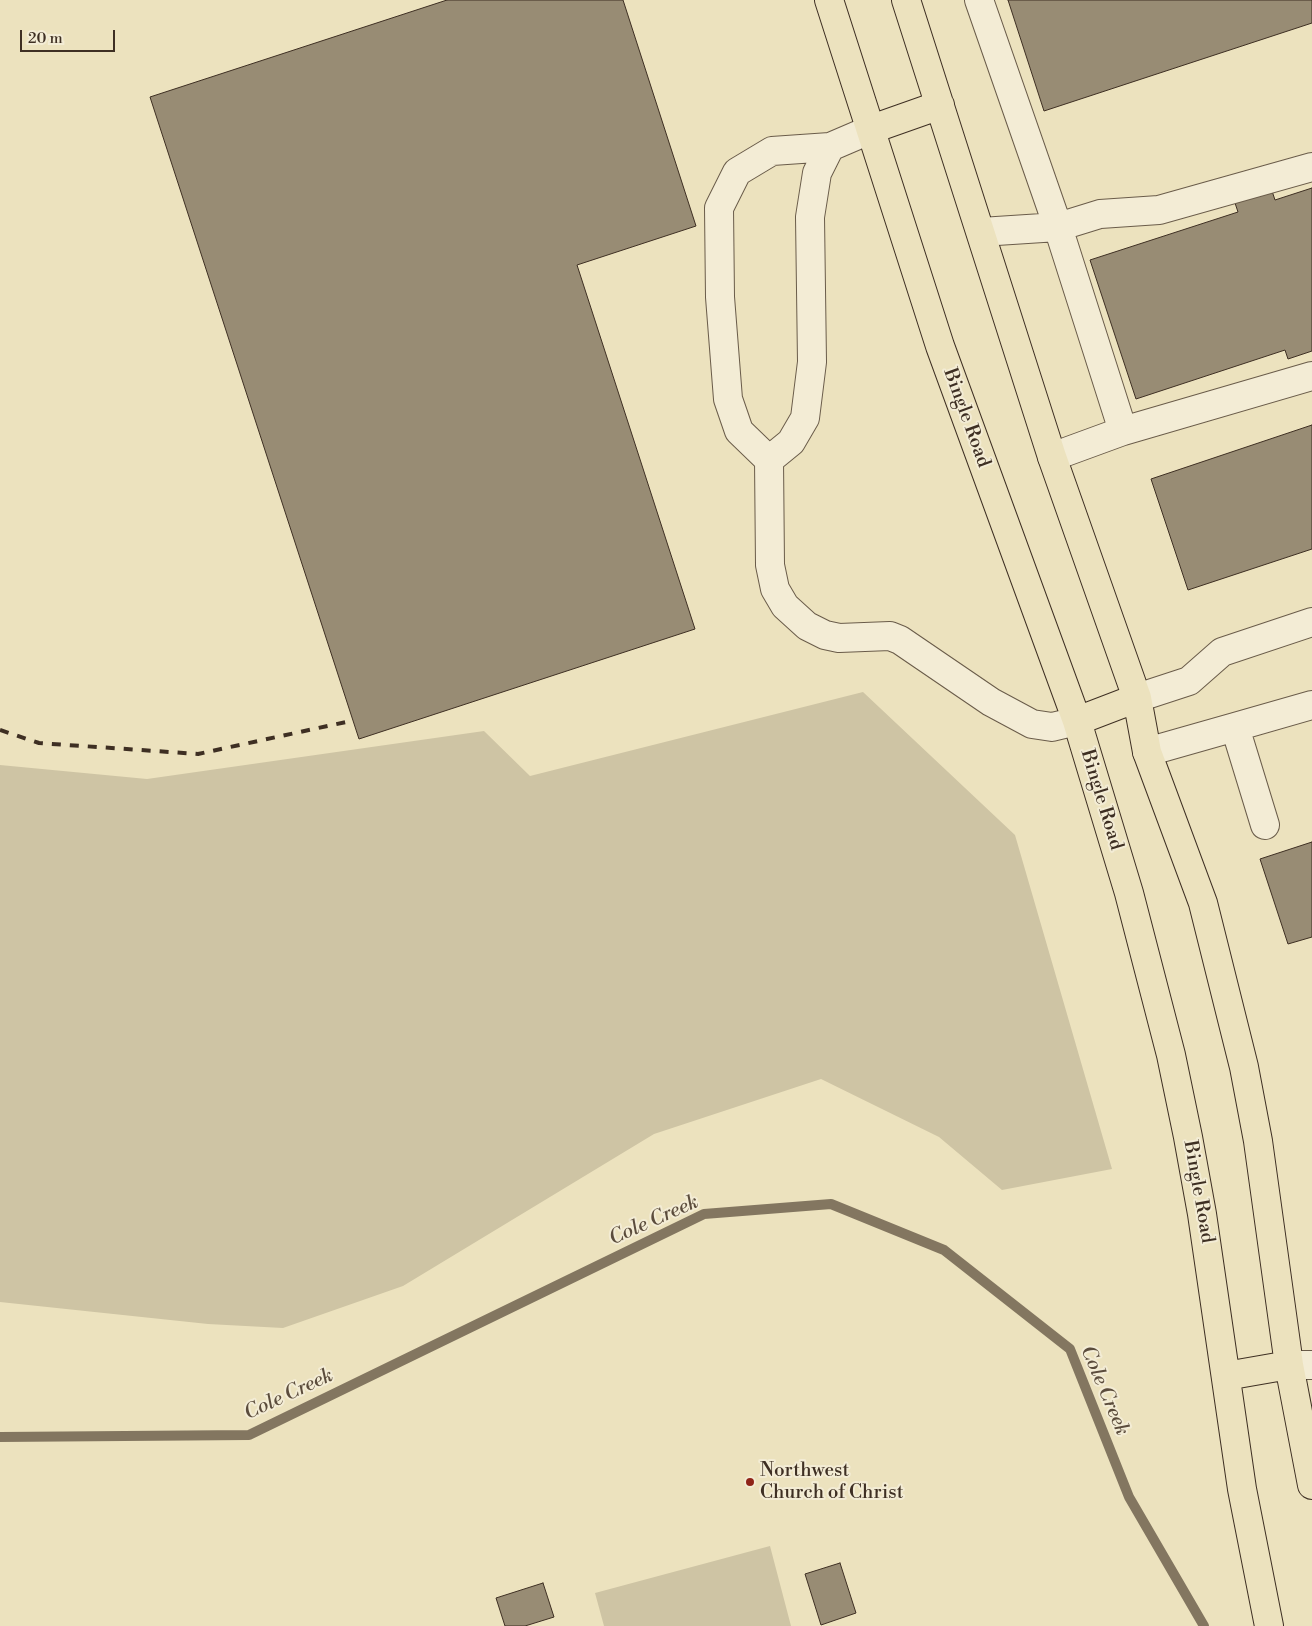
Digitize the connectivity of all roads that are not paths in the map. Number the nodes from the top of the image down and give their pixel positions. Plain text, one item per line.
1 (829, 0) edge
2 (906, 0) edge
3 (979, 0) edge
4 (940, 105) junction
5 (872, 129) junction
6 (830, 147) junction
7 (1312, 167) edge
8 (1058, 226) junction
9 (981, 232) junction
10 (1312, 376) edge
11 (1123, 432) junction
12 (1052, 457) junction
13 (768, 460) junction
14 (1312, 622) edge
15 (1137, 698) junction
16 (1312, 705) edge
17 (1077, 721) junction
18 (1235, 726) junction
19 (1147, 752) junction
20 (1265, 825) dead end
21 (1301, 1365) edge
22 (1226, 1376) junction
23 (1312, 1485) edge
24 (1269, 1626) edge

1 - 5 main road, Bingle Road
2 - 4 main road
3 - 8 lane
4 - 5 main road
4 - 9 main road
5 - 6 lane
5 - 17 main road, Bingle Road
6 - 13 lane
6 - 13 lane
7 - 8 lane
8 - 9 lane
8 - 11 lane
9 - 12 main road
10 - 11 lane
11 - 12 lane
12 - 15 main road
13 - 17 lane
14 - 15 lane
15 - 17 main road
15 - 19 main road
16 - 18 lane
17 - 22 main road, Bingle Road
18 - 19 lane
18 - 20 lane
19 - 21 main road
21 - 22 main road
21 - 23 main road
22 - 24 main road, Bingle Road

